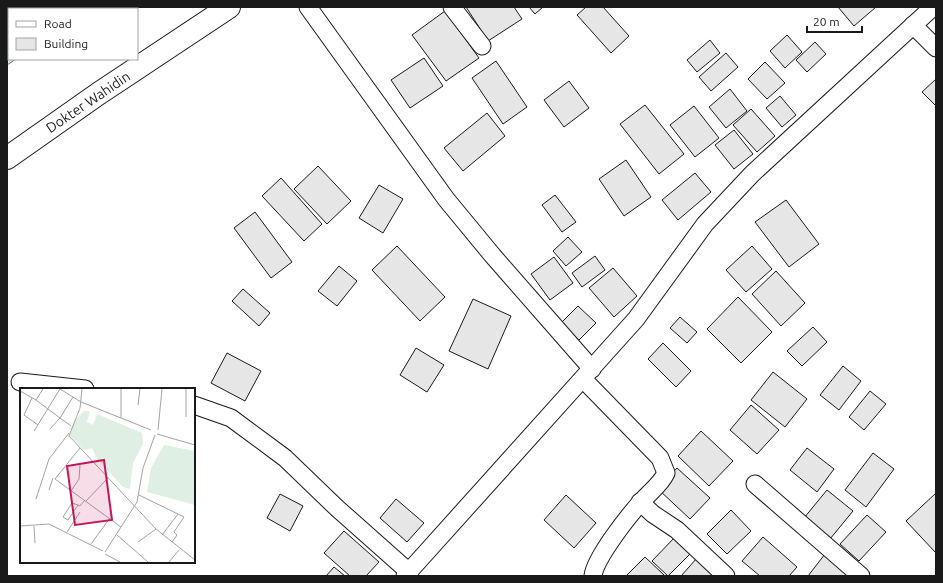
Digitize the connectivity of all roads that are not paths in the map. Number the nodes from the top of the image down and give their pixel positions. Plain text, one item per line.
1 (229, 7) edge
2 (308, 7) edge
3 (452, 7) edge
4 (933, 7) edge
5 (913, 25) junction
6 (482, 46) dead end
7 (936, 48) edge
8 (7, 158) edge
9 (588, 374) junction
10 (20, 382) dead end
11 (76, 388) edge
12 (195, 405) edge
13 (755, 484) dead end
14 (640, 502) junction
15 (407, 574) edge
16 (593, 576) edge
17 (726, 576) edge
18 (861, 576) edge

1 - 8 street, Dokter Wahidin
2 - 9 street
3 - 6 street
4 - 5 street
5 - 7 street
5 - 9 street
9 - 14 street
9 - 15 street
10 - 11 street
12 - 15 street
13 - 18 street
14 - 16 street
14 - 17 street

